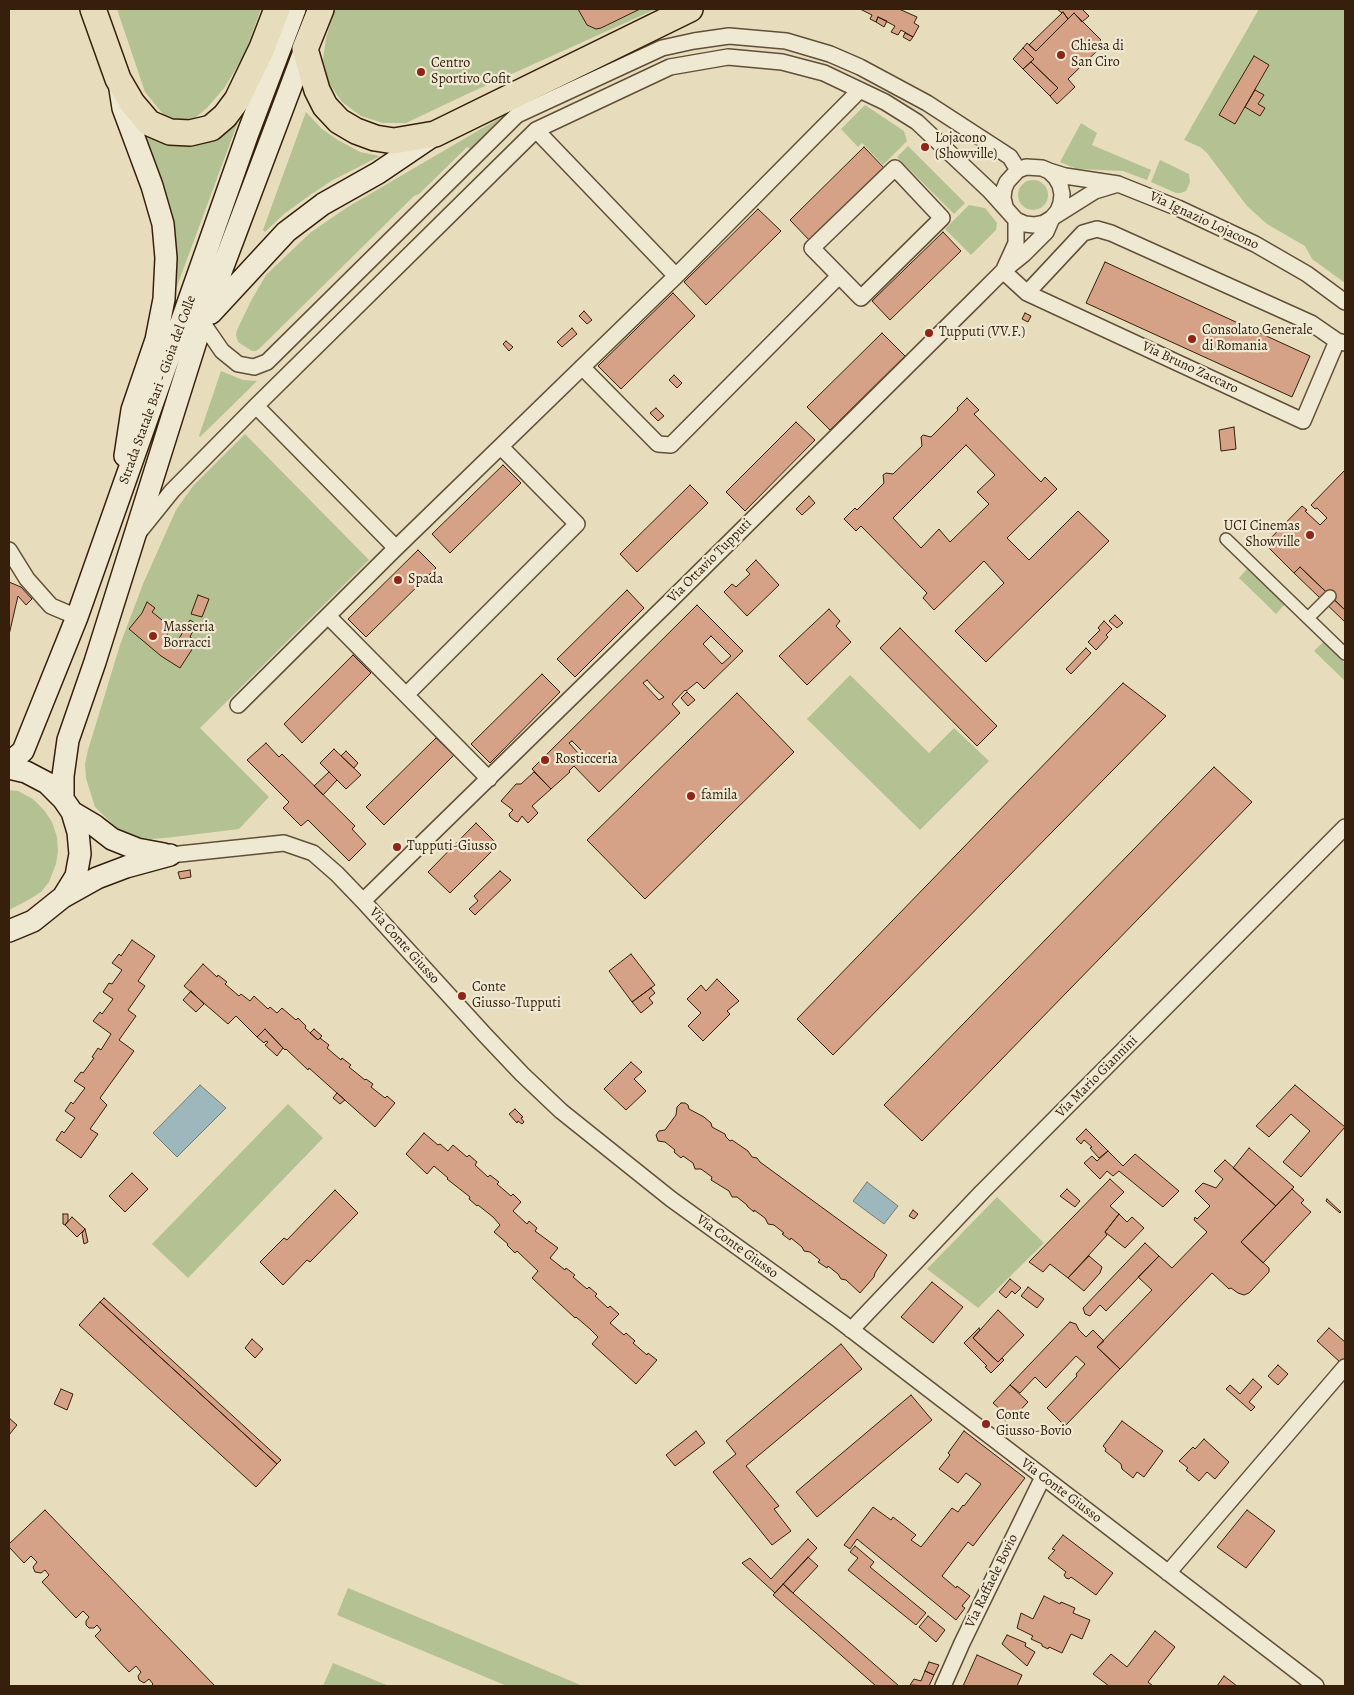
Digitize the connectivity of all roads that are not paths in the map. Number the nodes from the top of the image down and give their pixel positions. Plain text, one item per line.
1 (93, 9) edge
2 (277, 9) edge
3 (295, 9) edge
4 (321, 9) edge
5 (690, 9) edge
6 (305, 49) junction
7 (117, 76) junction
8 (860, 90) junction
9 (536, 130) junction
10 (435, 134) junction
11 (1018, 170) junction
12 (1049, 171) junction
13 (1118, 184) junction
14 (1005, 206) junction
15 (1052, 218) junction
16 (1016, 220) junction
17 (1003, 271) junction
18 (676, 276) junction
19 (838, 276) junction
20 (1027, 293) junction
21 (1345, 302) edge
22 (202, 322) junction
23 (1341, 342) edge
24 (582, 367) junction
25 (256, 406) junction
26 (501, 447) junction
27 (118, 503) junction
28 (1226, 539) dead end
29 (132, 541) junction
30 (396, 548) junction
31 (9, 550) edge
32 (1330, 596) dead end
33 (77, 616) junction
34 (328, 616) junction
35 (1308, 618) junction
36 (1345, 654) edge
37 (406, 695) junction
38 (238, 705) dead end
39 (9, 763) edge
40 (9, 768) edge
41 (489, 779) junction
42 (67, 806) junction
43 (1345, 827) edge
44 (170, 855) junction
45 (63, 897) junction
46 (363, 900) junction
47 (12, 933) edge
48 (851, 1330) junction
49 (1345, 1367) edge
50 (1043, 1477) junction
51 (1168, 1573) junction
52 (943, 1686) edge
53 (1316, 1686) edge

1 - 7 highway
2 - 7 highway
3 - 27 main road, Strada Statale Bari - Gioia del Colle
4 - 6 highway
5 - 10 highway
6 - 10 highway
6 - 22 main road, Strada Statale Bari - Gioia del Colle
7 - 27 main road
8 - 9 street
8 - 14 street
8 - 18 street
9 - 18 street
9 - 25 street
10 - 22 main road
11 - 12 street
11 - 14 street
11 - 22 street
12 - 13 street, Via Ignazio Lojacono
12 - 15 street
13 - 15 street
13 - 21 street, Via Ignazio Lojacono
14 - 16 street
15 - 16 street
15 - 17 street, Via Ottavio Tupputi
16 - 17 street
17 - 20 street, Via Bruno Zaccaro
17 - 41 street, Via Ottavio Tupputi
18 - 24 street
19 - 19 street
19 - 24 street
20 - 23 street
20 - 23 street, Via Bruno Zaccaro
22 - 29 main road, Strada Statale Bari - Gioia del Colle
24 - 26 street
25 - 29 street
25 - 30 street
26 - 30 street
26 - 37 street
27 - 33 main road, Strada Statale Bari - Gioia del Colle
28 - 35 street
29 - 42 main road, Strada Statale Bari - Gioia del Colle
30 - 34 street
31 - 33 street
32 - 35 street
33 - 39 main road, Strada Statale Bari - Gioia del Colle
34 - 37 street
34 - 38 street
35 - 36 street
37 - 41 street
40 - 42 main road
41 - 46 street, Via Ottavio Tupputi
42 - 44 main road
42 - 45 main road, Strada Statale Bari - Gioia del Colle
43 - 48 street, Via Mario Giannini
44 - 45 main road
44 - 46 street, Via Conte Giusso
45 - 47 main road
46 - 48 street, Via Conte Giusso
48 - 50 street, Via Conte Giusso
49 - 51 street
50 - 51 street, Via Conte Giusso
50 - 52 street, Via Raffaele Bovio
51 - 53 street, Via Conte Giusso

